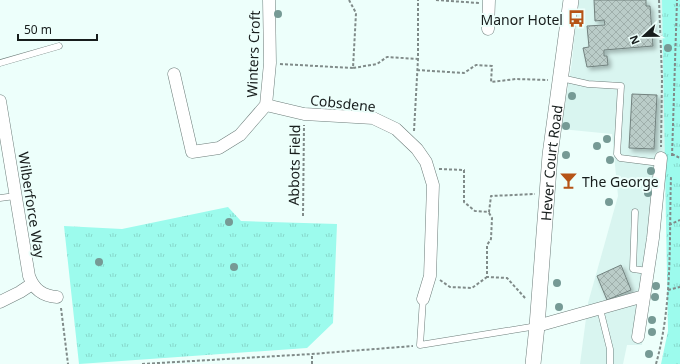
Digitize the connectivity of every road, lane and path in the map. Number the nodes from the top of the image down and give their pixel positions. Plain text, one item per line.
1 (269, 0) edge
2 (350, 0) edge
3 (418, 0) edge
4 (436, 0) edge
5 (571, 0) edge
6 (659, 0) edge
7 (489, 2) edge
8 (488, 29) dead end
9 (59, 46) dead end
10 (418, 59) junction
11 (0, 63) edge
12 (270, 63) junction
13 (353, 68) junction
14 (417, 70) junction
15 (174, 74) dead end
16 (560, 79) junction
17 (0, 101) edge
18 (266, 105) junction
19 (304, 114) junction
20 (415, 134) dead end
21 (4, 146) edge
22 (672, 154) dead end
23 (680, 158) edge
24 (660, 161) junction
25 (434, 169) dead end
26 (539, 193) dead end
27 (15, 196) junction
28 (0, 198) edge
29 (489, 212) junction
30 (635, 212) dead end
31 (303, 216) dead end
32 (680, 220) edge
33 (669, 225) dead end
34 (648, 271) junction
35 (430, 276) junction
36 (487, 277) junction
37 (32, 284) junction
38 (680, 287) edge
39 (668, 290) dead end
40 (644, 296) junction
41 (57, 297) joint
42 (423, 299) joint
43 (0, 302) edge
44 (539, 302) junction
45 (600, 309) junction
46 (537, 326) junction
47 (638, 337) dead end
48 (420, 345) junction
49 (312, 354) junction
50 (68, 364) edge
51 (142, 364) edge
52 (312, 364) edge
53 (533, 364) edge
54 (610, 364) edge

1 - 12 street, Winters Croft
2 - 13 path
3 - 10 path
4 - 7 path
5 - 16 street, Hever Court Road
6 - 24 path
7 - 8 street
9 - 11 lane
10 - 13 path
10 - 14 path
12 - 13 path
12 - 18 street, Winters Croft
14 - 16 path
14 - 20 path
15 - 18 street, Winters Croft
16 - 24 lane
16 - 44 street, Hever Court Road
17 - 21 street, Wilberforce Way
18 - 19 street, Cobsdene
19 - 31 path, Abbots Field
19 - 35 street, Cobsdene
21 - 27 street, Wilberforce Way
22 - 23 path
24 - 34 street
25 - 29 path
26 - 29 path
27 - 28 lane
27 - 37 street, Wilberforce Way
29 - 36 path
30 - 34 lane
32 - 33 path
34 - 40 street
35 - 36 path
35 - 42 street, Cobsdene
36 - 44 path
37 - 41 street
37 - 43 street
38 - 39 path
40 - 45 street
40 - 47 street
41 - 50 path
42 - 48 lane
44 - 46 street, Hever Court Road
45 - 46 street
45 - 54 lane
46 - 48 lane
46 - 53 street, Hever Court Road
48 - 49 path
49 - 51 path
49 - 52 path

